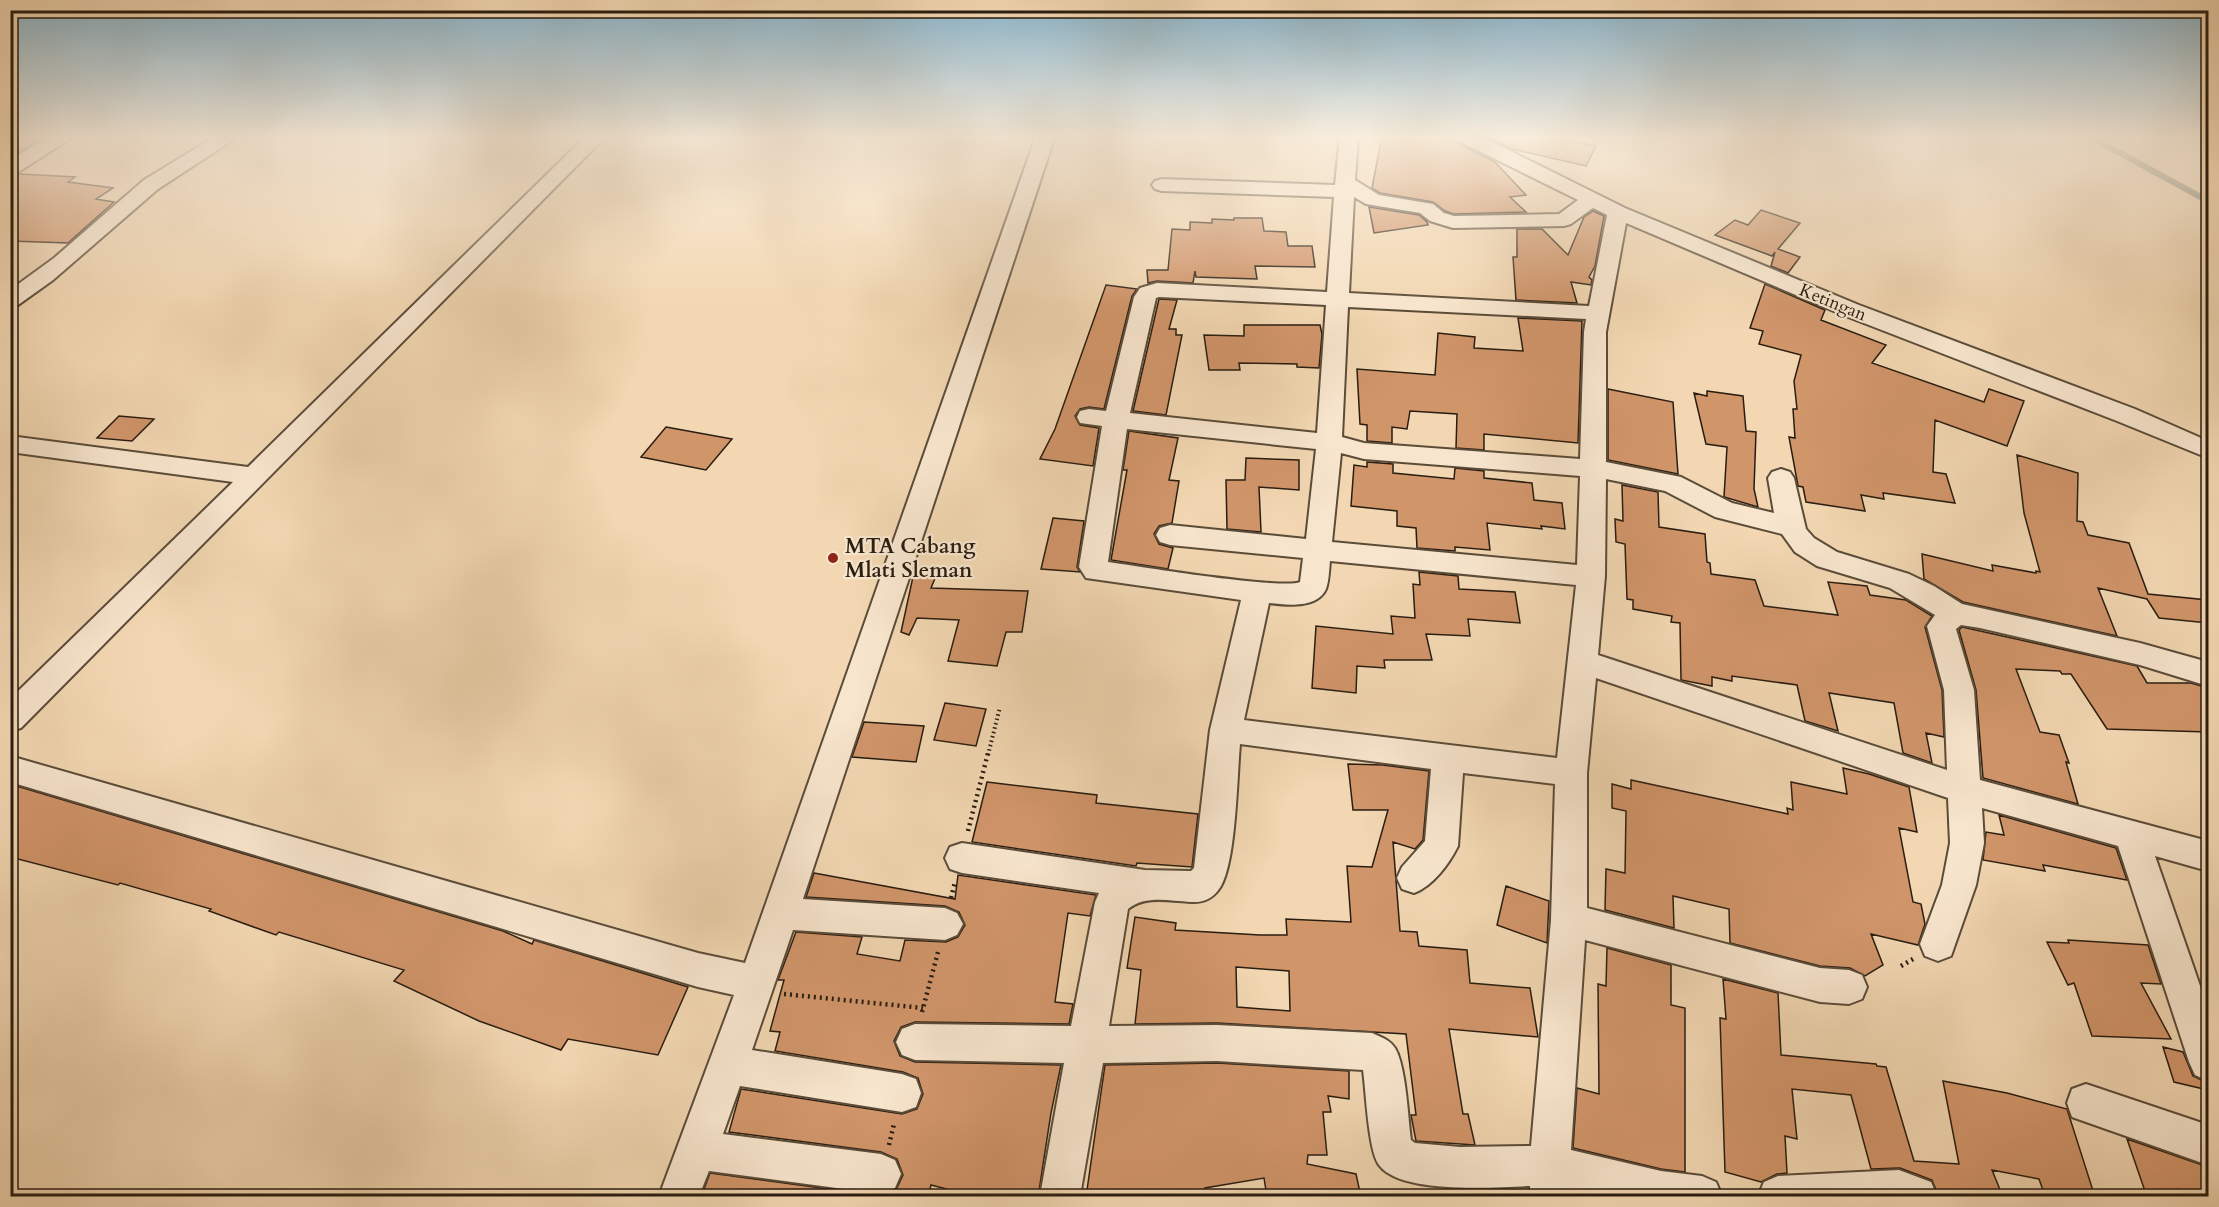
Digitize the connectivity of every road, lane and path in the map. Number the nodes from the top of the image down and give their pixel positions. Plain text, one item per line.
1 (145, 192) edge
2 (540, 192) edge
3 (1028, 192) edge
4 (1344, 192) edge
5 (1357, 192) edge
6 (1579, 192) edge
7 (1605, 205) junction
8 (10, 300) edge
9 (1339, 300) junction
10 (1597, 313) junction
11 (1089, 417) dead end
12 (1116, 419) junction
13 (1329, 442) junction
14 (10, 444) edge
15 (2208, 450) edge
16 (1591, 468) junction
17 (254, 476) junction
18 (1781, 477) dead end
19 (1792, 527) junction
20 (1170, 535) dead end
21 (1318, 550) junction
22 (1591, 576) junction
23 (1257, 592) junction
24 (1955, 614) junction
25 (1583, 662) junction
26 (2208, 674) edge
27 (10, 719) edge
28 (1226, 730) junction
29 (1448, 757) junction
30 (10, 769) edge
31 (1571, 772) junction
32 (1965, 790) junction
33 (2131, 834) junction
34 (2208, 856) edge
35 (962, 858) dead end
36 (1414, 878) dead end
37 (1145, 885) junction
38 (779, 913) junction
39 (1569, 920) junction
40 (945, 924) dead end
41 (1938, 944) dead end
42 (755, 987) junction
43 (1849, 987) dead end
44 (919, 1025) joint
45 (1088, 1045) junction
46 (2208, 1062) edge
47 (743, 1068) dead end
48 (902, 1093) dead end
49 (2086, 1103) dead end
50 (2208, 1146) edge
51 (714, 1153) dead end
52 (881, 1174) dead end
53 (1551, 1181) edge
54 (679, 1197) edge
55 (1060, 1197) edge
56 (1702, 1197) edge
57 (1778, 1197) edge
58 (1917, 1197) edge

1 - 8 street
2 - 17 street
3 - 38 street
4 - 9 street
5 - 7 street
6 - 7 street, Ketingan
7 - 10 street
7 - 15 street, Ketingan
9 - 10 street
9 - 12 street
9 - 13 street
10 - 16 street
11 - 12 street
12 - 13 street
12 - 23 street
13 - 16 street
13 - 21 street
14 - 17 street
16 - 19 street
16 - 22 street
17 - 27 street
18 - 19 street
19 - 24 street
20 - 21 street
21 - 22 street
21 - 23 street
22 - 25 street
23 - 28 street
24 - 26 street
24 - 32 street
25 - 31 street
25 - 32 street
28 - 29 street
28 - 37 street
29 - 31 street
29 - 36 street
30 - 42 street
31 - 39 street
32 - 33 street
32 - 41 street
33 - 34 street
33 - 46 street
35 - 37 street
37 - 45 street
38 - 40 street
38 - 42 street
39 - 43 street
39 - 53 street
42 - 44 path
42 - 54 street
44 - 45 street
45 - 53 street
45 - 55 street
47 - 48 street
49 - 50 street
51 - 52 street
53 - 56 street
57 - 58 street

